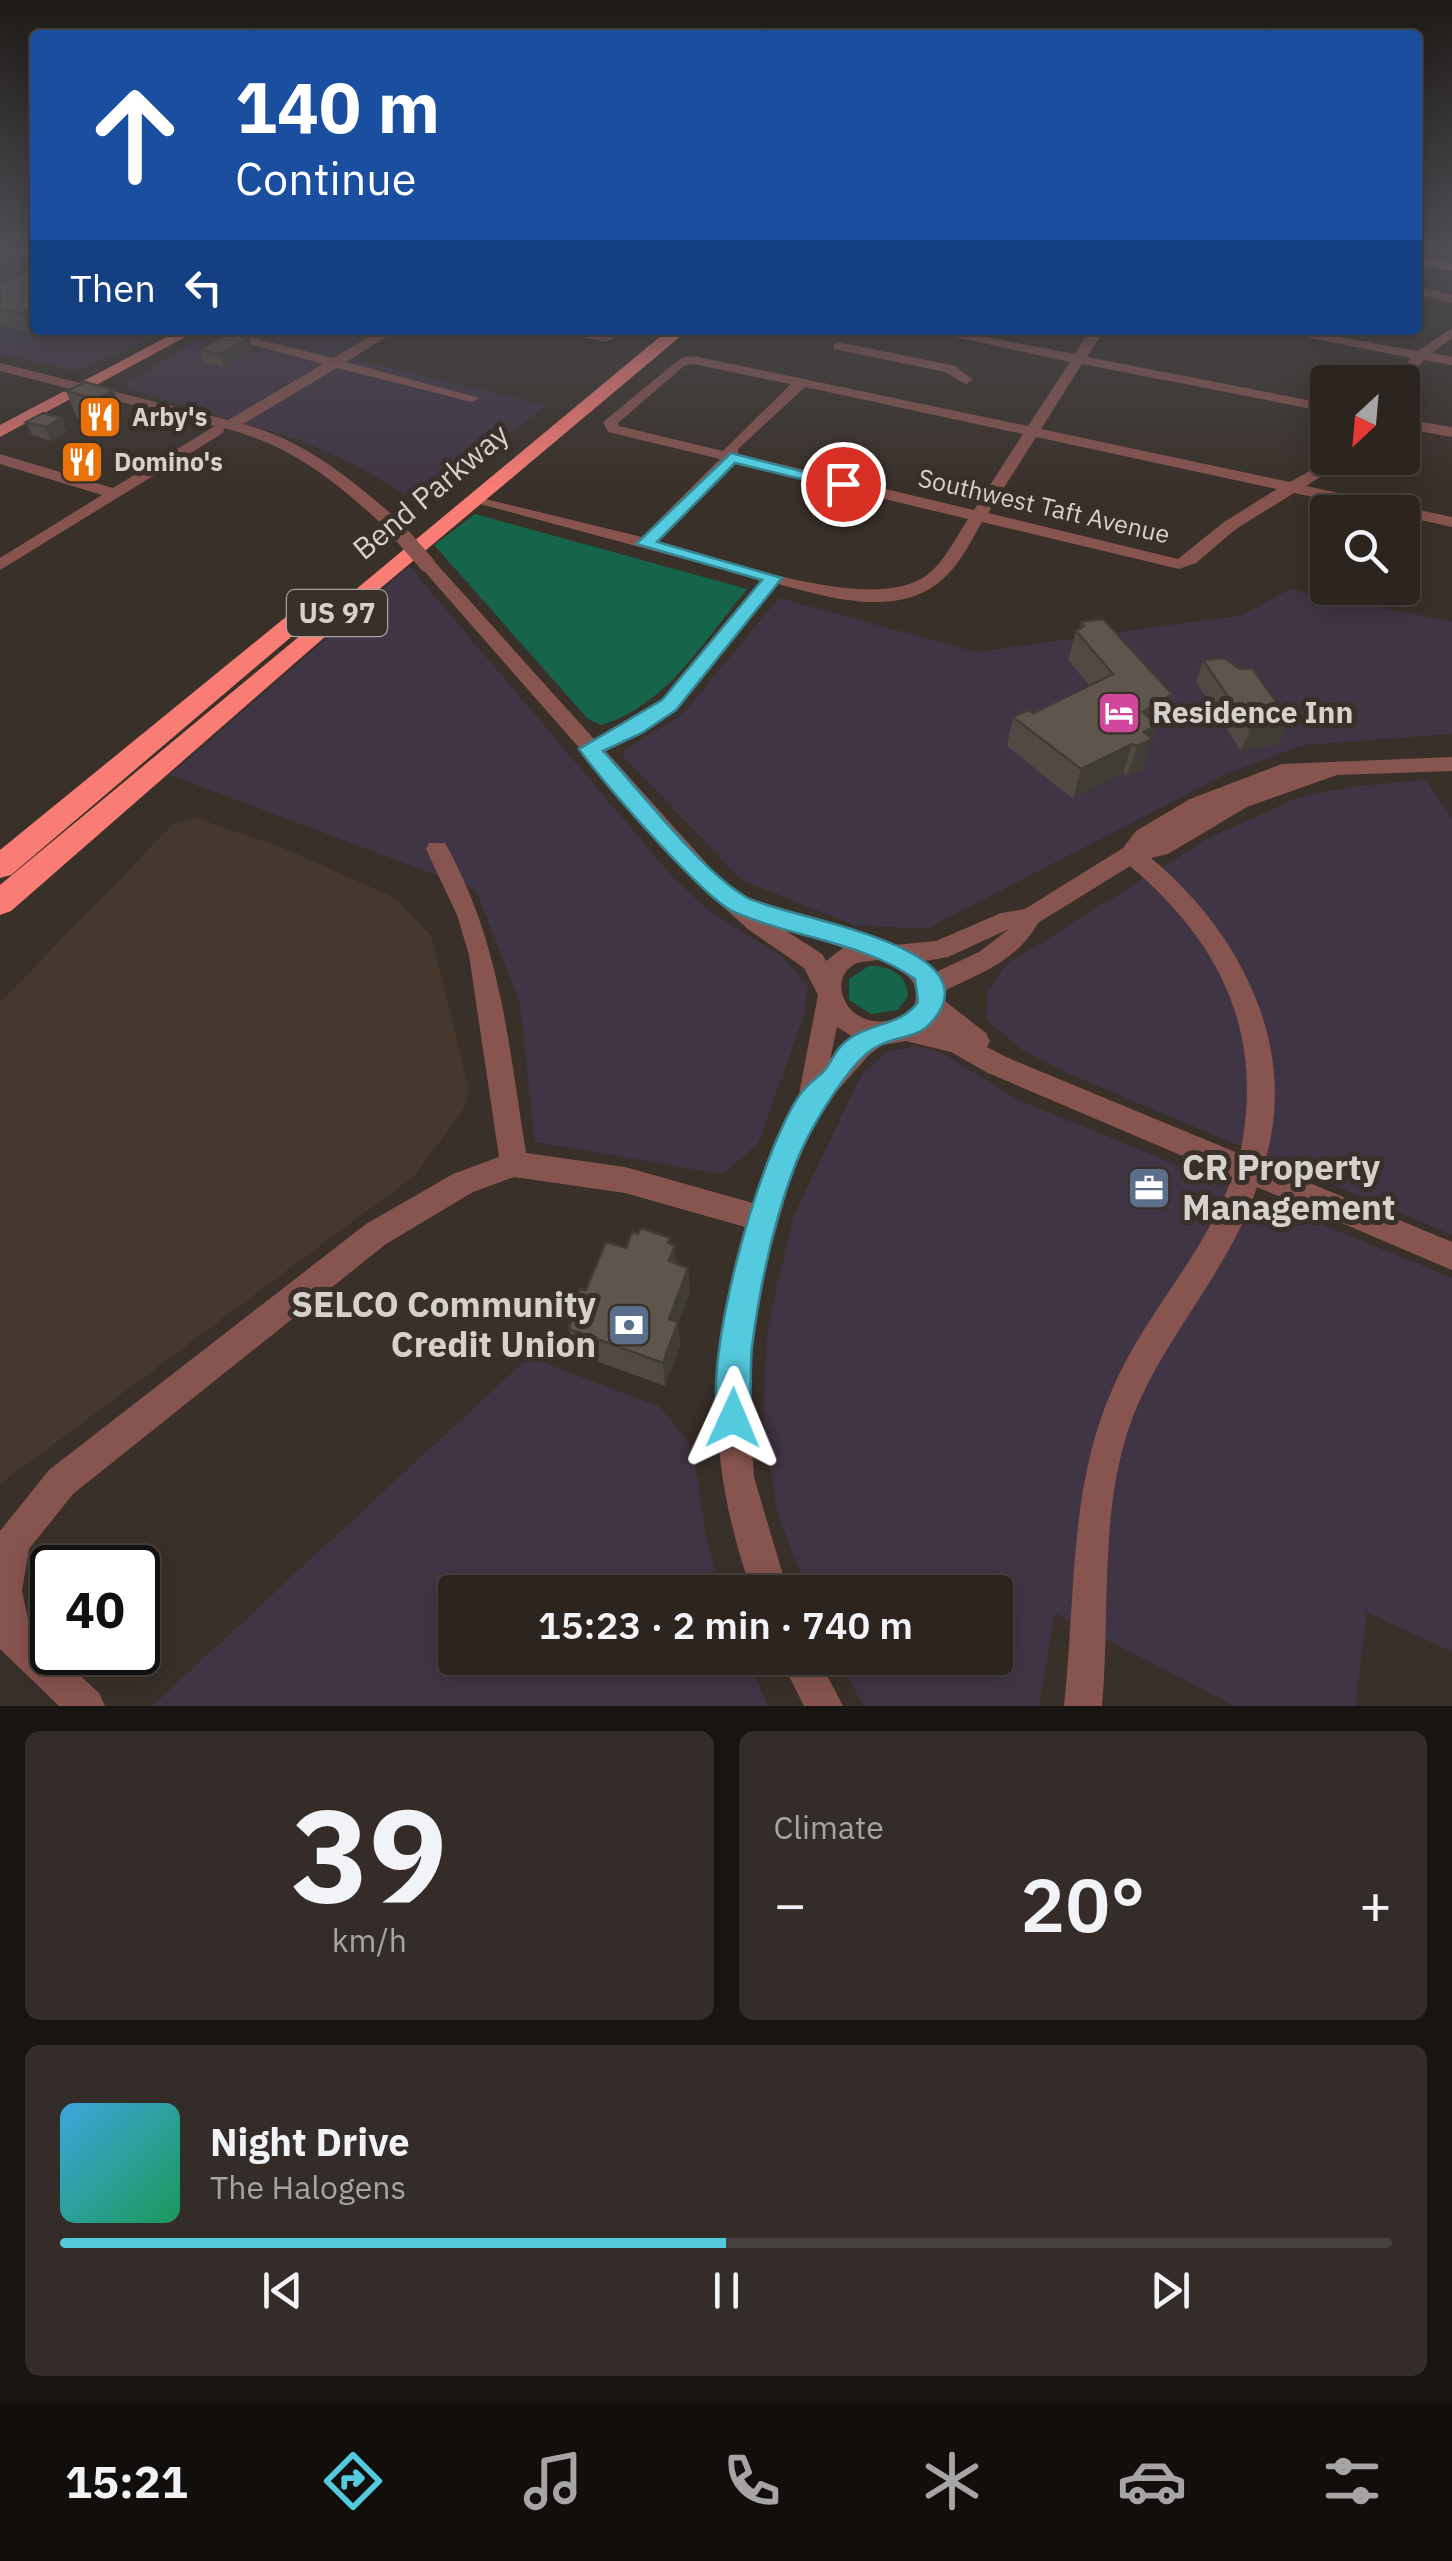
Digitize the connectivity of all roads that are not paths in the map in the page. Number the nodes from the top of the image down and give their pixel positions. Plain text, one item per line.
1 (1452, 332) edge
2 (181, 335) edge
3 (225, 335) edge
4 (382, 335) edge
5 (588, 335) edge
6 (612, 335) edge
7 (650, 335) edge
8 (673, 335) edge
9 (851, 335) edge
10 (954, 335) edge
11 (1094, 335) edge
12 (1306, 335) edge
13 (1421, 355) junction
14 (1079, 360) junction
15 (1452, 361) edge
16 (336, 362) junction
17 (1413, 365) edge
18 (0, 367) edge
19 (966, 380) dead end
20 (802, 382) junction
21 (81, 388) junction
22 (472, 398) dead end
23 (1310, 405) edge
24 (1420, 426) edge
25 (224, 427) junction
26 (0, 432) edge
27 (1452, 432) edge
28 (1035, 433) junction
29 (731, 458) junction
30 (0, 459) edge
31 (1315, 475) edge
32 (1294, 488) junction
33 (113, 493) junction
34 (475, 498) junction
35 (978, 517) junction
36 (1452, 522) edge
37 (645, 544) junction
38 (0, 566) edge
39 (773, 578) junction
40 (590, 749) junction
41 (1446, 759) edge
42 (1452, 784) edge
43 (437, 849) dead end
44 (1131, 854) junction
45 (0, 867) edge
46 (0, 903) edge
47 (740, 904) junction
48 (1030, 916) junction
49 (888, 952) junction
50 (827, 991) junction
51 (931, 995) junction
52 (894, 1032) junction
53 (1021, 1072) junction
54 (810, 1101) junction
55 (514, 1164) junction
56 (1248, 1172) junction
57 (764, 1218) junction
58 (1452, 1256) edge
59 (763, 1575) edge
60 (807, 1675) edge
61 (86, 1706) edge
62 (824, 1706) edge
63 (1083, 1706) edge

1 - 13 street
2 - 21 main road
3 - 16 street
4 - 16 street
5 - 6 street
7 - 45 highway, Bend Parkway / US 97
8 - 34 highway, Bend Parkway / US 97
9 - 19 street
10 - 14 street
11 - 14 street
12 - 13 street
13 - 15 street
13 - 17 street
14 - 23 street
14 - 28 street
16 - 22 street
16 - 25 street
18 - 21 street
20 - 28 street
20 - 29 street
20 - 29 street, Southwest Taft Avenue
21 - 25 street
21 - 26 main road
24 - 27 street
25 - 33 street
25 - 40 street, bridge
28 - 32 street
28 - 35 street
29 - 35 street, Southwest Taft Avenue
29 - 37 street
30 - 33 street
31 - 32 street
32 - 35 street, Southwest Taft Avenue
32 - 36 street
33 - 38 street
34 - 37 street
34 - 46 highway, Bend Parkway / US 97
35 - 39 street
37 - 39 street
39 - 40 street
40 - 47 street
41 - 42 street
41 - 44 street
43 - 55 street
44 - 48 street
44 - 56 street
47 - 49 street
47 - 50 street
48 - 49 street
48 - 51 street
49 - 50 street
49 - 51 street
50 - 52 street
50 - 54 street
51 - 52 street
51 - 53 street
52 - 53 street
52 - 54 street
53 - 56 street
54 - 57 street
55 - 57 street
55 - 61 street
56 - 58 street
56 - 63 street
57 - 59 street
60 - 62 street

